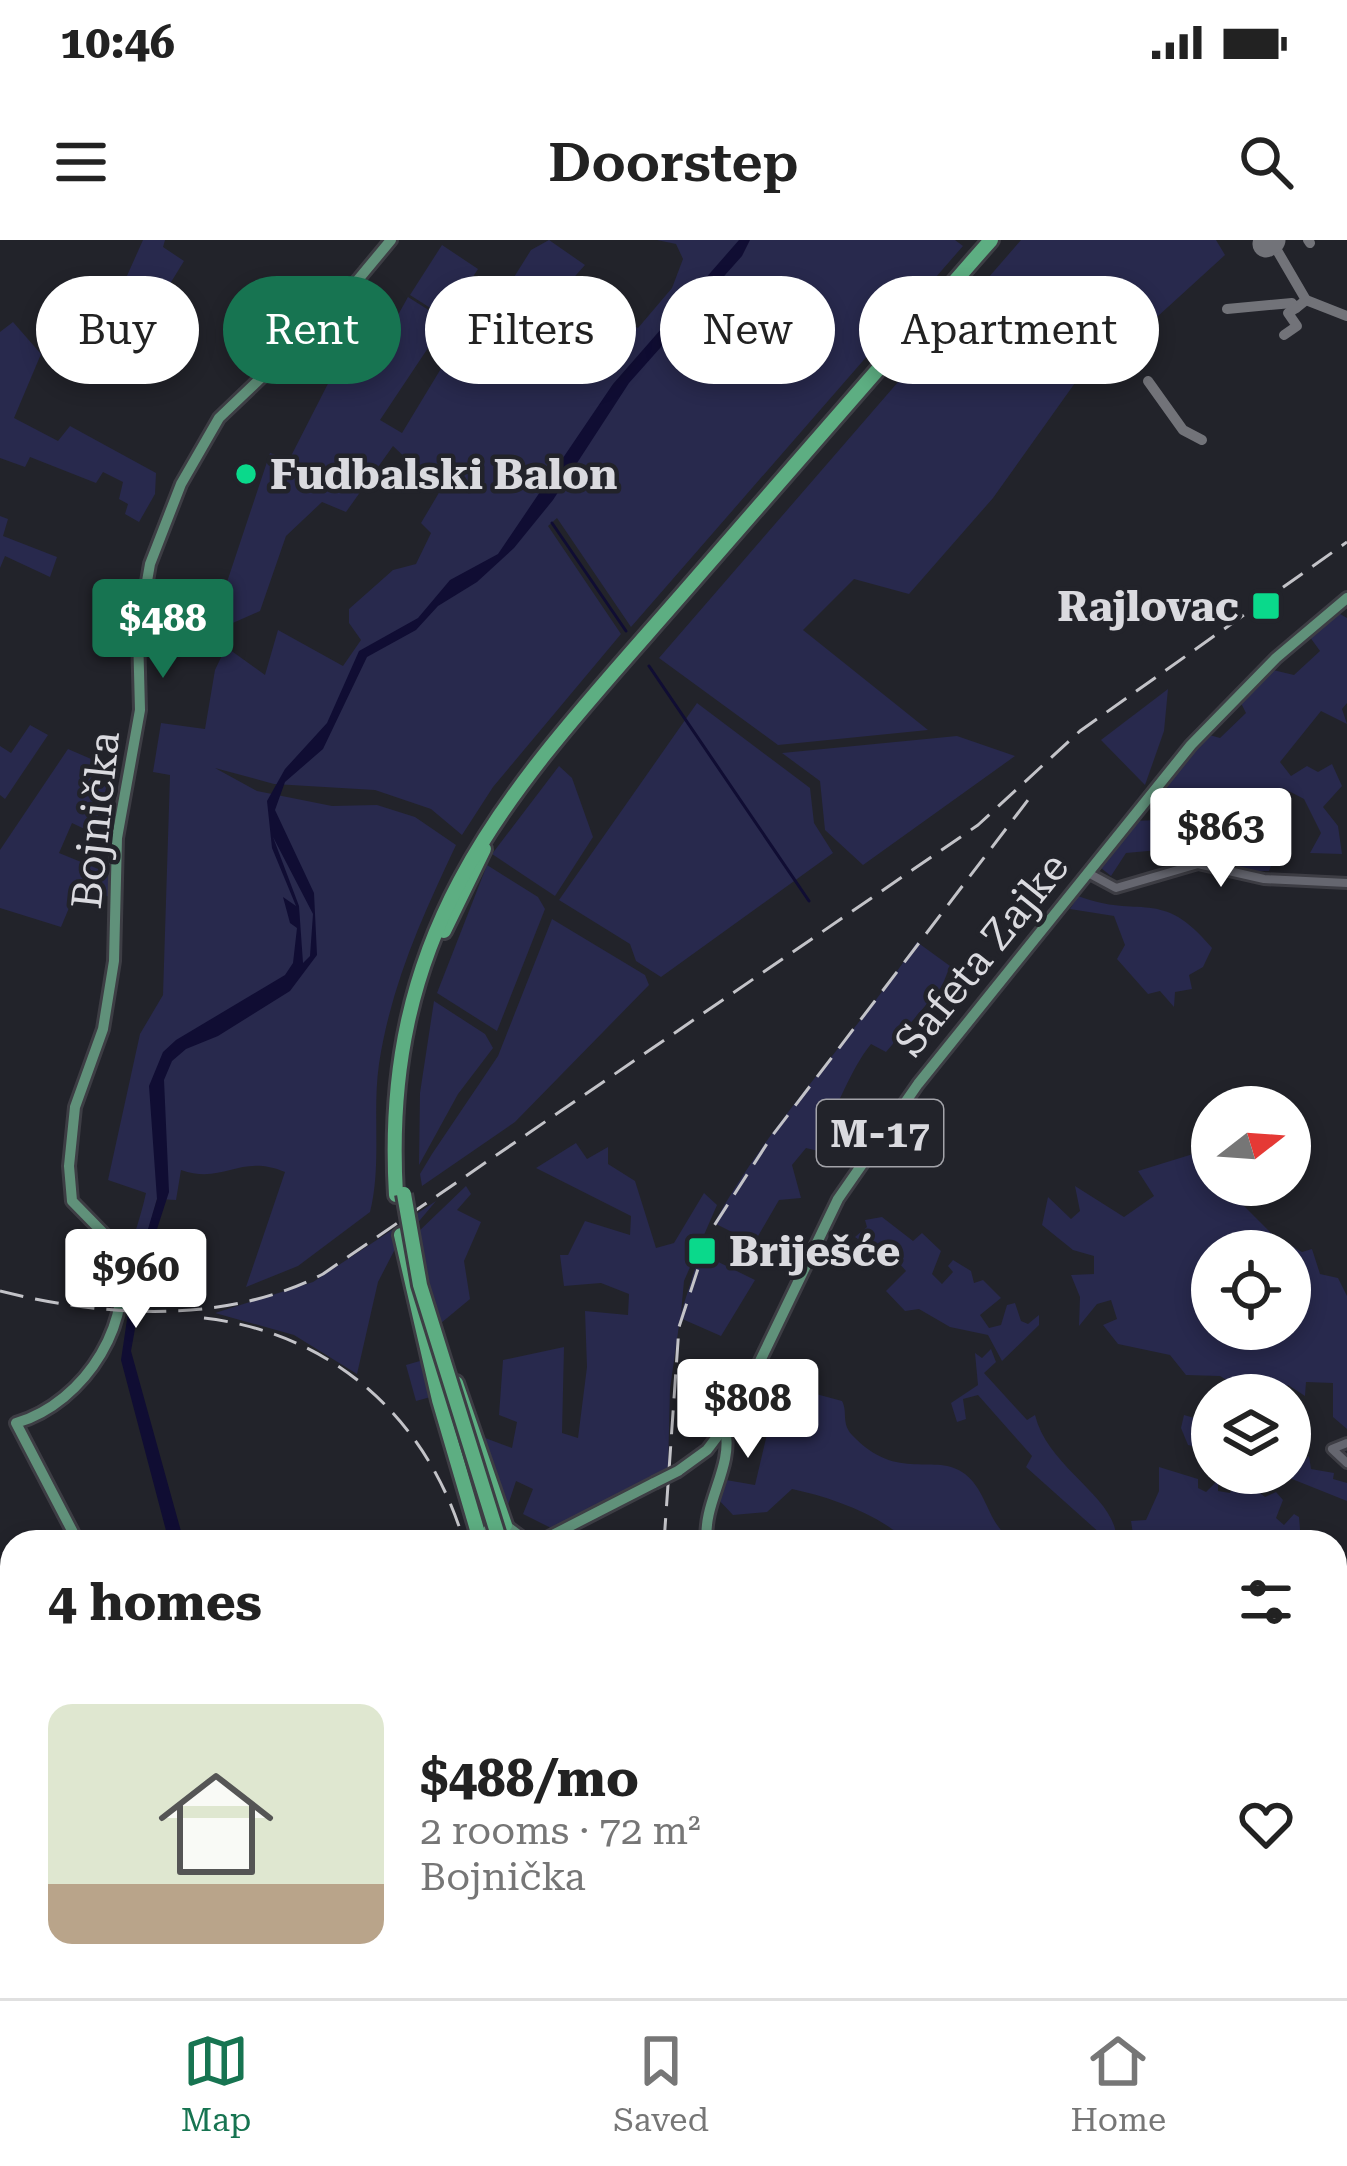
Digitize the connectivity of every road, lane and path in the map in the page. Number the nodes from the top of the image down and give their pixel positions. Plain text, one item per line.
1 (391, 240) edge
2 (991, 240) edge
3 (1000, 240) edge
4 (1347, 598) edge
5 (1090, 874) junction
6 (1347, 883) edge
7 (400, 1195) junction
8 (404, 1249) junction
9 (439, 1347) junction
10 (725, 1429) junction
11 (1347, 1443) edge
12 (1347, 1463) edge
13 (505, 1525) junction
14 (72, 1530) edge
15 (484, 1530) edge
16 (485, 1530) edge
17 (485, 1530) edge
18 (488, 1530) edge
19 (514, 1530) edge
20 (556, 1530) edge
21 (706, 1530) edge

1 - 14 main road, Bojnička
2 - 7 highway
3 - 7 highway
4 - 5 main road, Safeta Zajke / M-17
5 - 6 street
5 - 10 main road, Safeta Zajke / M-17
7 - 8 highway, bridge
7 - 9 highway, bridge
8 - 15 highway, bridge
8 - 16 highway, bridge
9 - 13 highway, bridge
9 - 17 highway, bridge
10 - 20 main road, M-17, bridge
10 - 21 main road, Safeta Zajke
11 - 12 street
13 - 18 main road
13 - 19 main road, M-17

